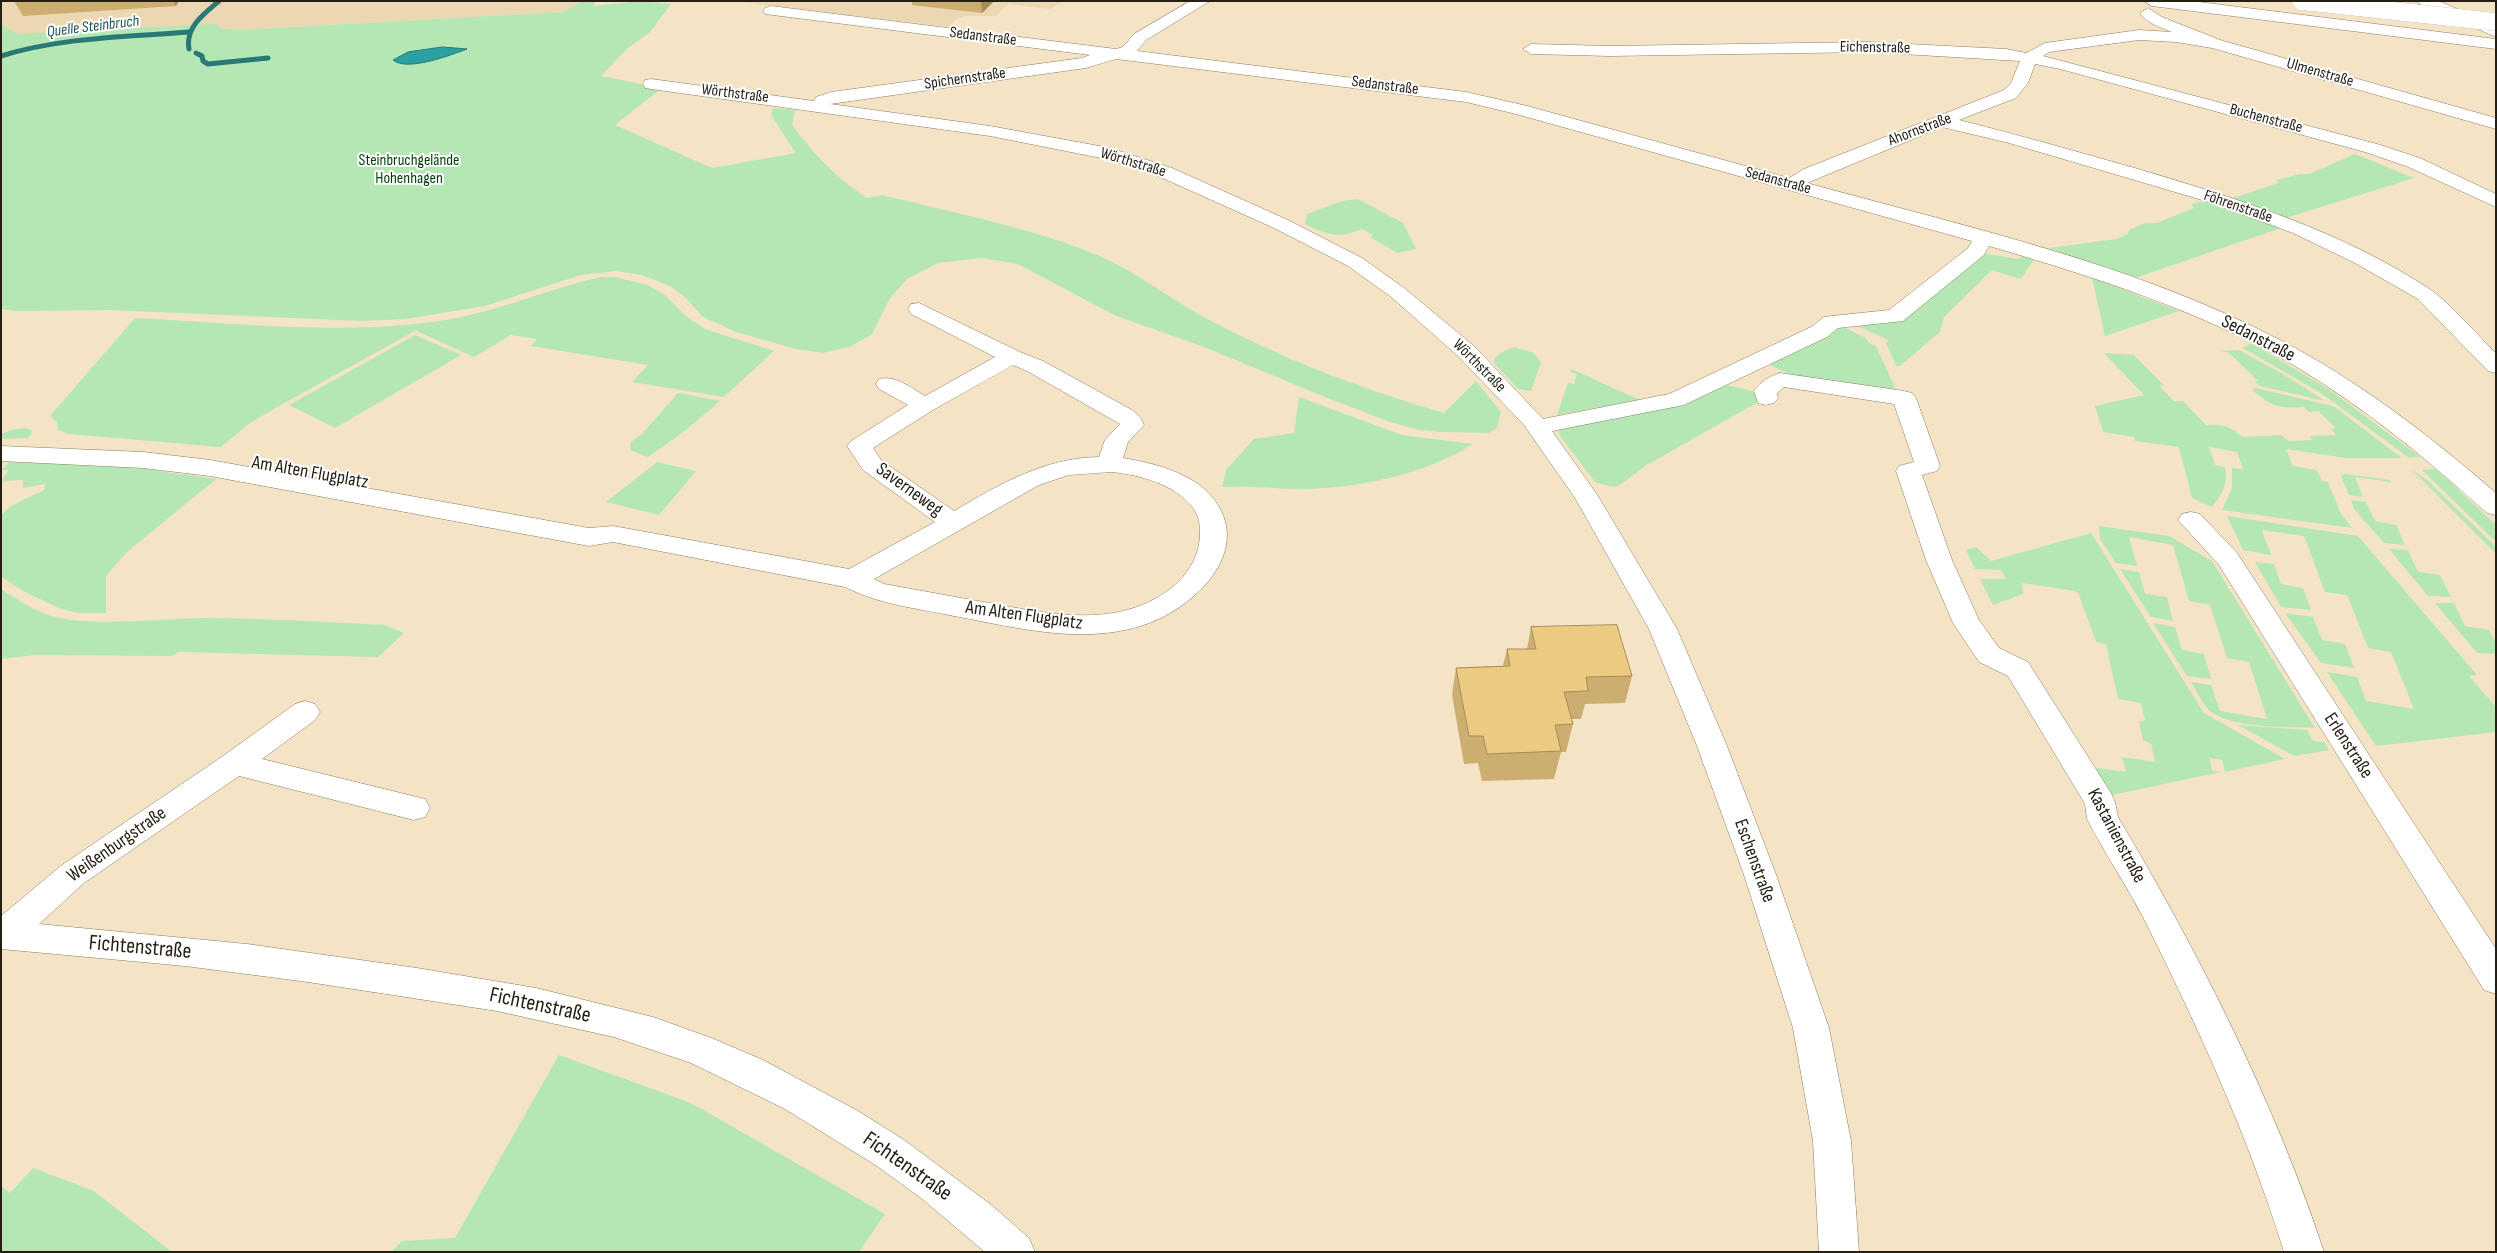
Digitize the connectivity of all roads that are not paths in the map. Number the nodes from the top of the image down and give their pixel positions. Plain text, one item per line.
1 (1202, 1) edge
2 (2189, 1) edge
3 (2244, 1) edge
4 (2302, 1) edge
5 (2352, 1) edge
6 (2400, 1) edge
7 (2426, 1) edge
8 (2379, 4) junction
9 (2150, 7) edge
10 (2447, 7) edge
11 (771, 11) dead end
12 (2474, 13) junction
13 (2496, 13) edge
14 (2496, 21) edge
15 (2496, 32) edge
16 (2496, 38) edge
17 (2214, 43) junction
18 (2496, 44) edge
19 (1531, 49) dead end
20 (1117, 54) junction
21 (2030, 58) junction
22 (651, 84) dead end
23 (812, 105) junction
24 (1943, 122) junction
25 (2496, 124) edge
26 (1792, 184) junction
27 (2496, 201) edge
28 (1983, 238) junction
29 (919, 310) dead end
30 (1012, 357) junction
31 (2496, 366) edge
32 (887, 384) dead end
33 (1766, 398) dead end
34 (925, 405) junction
35 (1537, 427) junction
36 (1, 444) edge
37 (1, 453) edge
38 (1109, 464) junction
39 (1586, 496) joint
40 (2496, 507) edge
41 (2191, 520) dead end
42 (953, 522) junction
43 (613, 534) junction
44 (852, 579) junction
45 (305, 712) dead end
46 (237, 762) junction
47 (414, 808) dead end
48 (2, 935) edge
49 (2496, 979) edge
50 (1015, 1252) edge
51 (1839, 1252) edge
52 (2304, 1252) edge

1 - 20 street
2 - 16 street
3 - 15 street
4 - 14 street, bridge
5 - 8 street
6 - 8 street
7 - 10 street
8 - 10 street
9 - 17 street, Ulmenstraße
9 - 18 street
10 - 12 street
10 - 15 street
11 - 20 street, Sedanstraße
12 - 13 street
12 - 14 street
17 - 21 street
17 - 25 street, Ulmenstraße
19 - 21 street, Eichenstraße
20 - 23 street, Spichernstraße
20 - 26 street, Sedanstraße
21 - 24 street, Ahornstraße
21 - 27 street, Buchenstraße
22 - 23 street, Wörthstraße
23 - 35 street, Wörthstraße
24 - 26 street, Ahornstraße
24 - 31 street, Föhrenstraße
26 - 28 street, Sedanstraße
28 - 35 street
28 - 40 street, Sedanstraße
29 - 30 street
30 - 34 street, Saverneweg
30 - 38 street
32 - 34 street
33 - 52 street, Kastanienstraße
34 - 42 street, Saverneweg
35 - 39 street, Wörthstraße
36 - 43 street, Am Alten Flugplatz
37 - 43 street, Am Alten Flugplatz
38 - 42 street, Am Alten Flugplatz
38 - 44 street, Am Alten Flugplatz
39 - 51 street, Eschenstraße
41 - 49 street, Erlenstraße
42 - 44 street, Am Alten Flugplatz
43 - 44 street, Am Alten Flugplatz
45 - 46 street, Weißenburgstraße
46 - 47 street
46 - 48 street, Weißenburgstraße
48 - 50 street, Fichtenstraße

